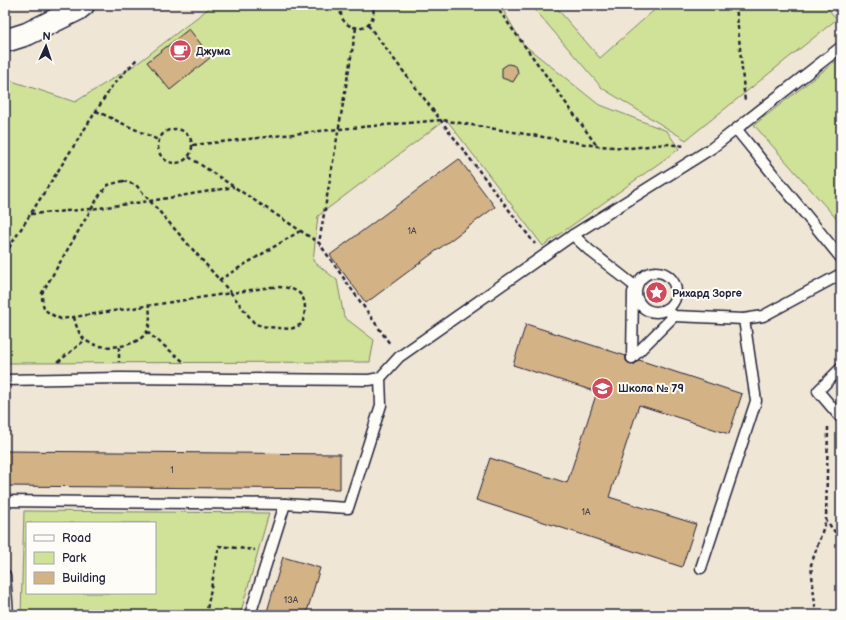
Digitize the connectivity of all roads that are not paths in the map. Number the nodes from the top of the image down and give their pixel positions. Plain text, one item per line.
1 (83, 5) edge
2 (5, 41) edge
3 (841, 47) edge
4 (737, 130) junction
5 (573, 235) junction
6 (841, 258) edge
7 (841, 274) edge
8 (634, 286) junction
9 (670, 313) junction
10 (744, 319) junction
11 (841, 368) edge
12 (380, 378) junction
13 (5, 380) edge
14 (841, 418) edge
15 (5, 501) edge
16 (285, 504) junction
17 (701, 568) dead end
18 (5, 575) edge
19 (8, 615) edge
20 (250, 615) edge

1 - 2 street
3 - 4 lane
4 - 5 lane
4 - 6 lane
5 - 8 lane
5 - 12 lane
7 - 10 lane
8 - 9 lane
8 - 9 lane
8 - 9 lane
9 - 10 lane
10 - 17 lane
11 - 14 lane
12 - 13 lane
12 - 16 lane
15 - 16 lane
16 - 20 lane
18 - 19 lane

